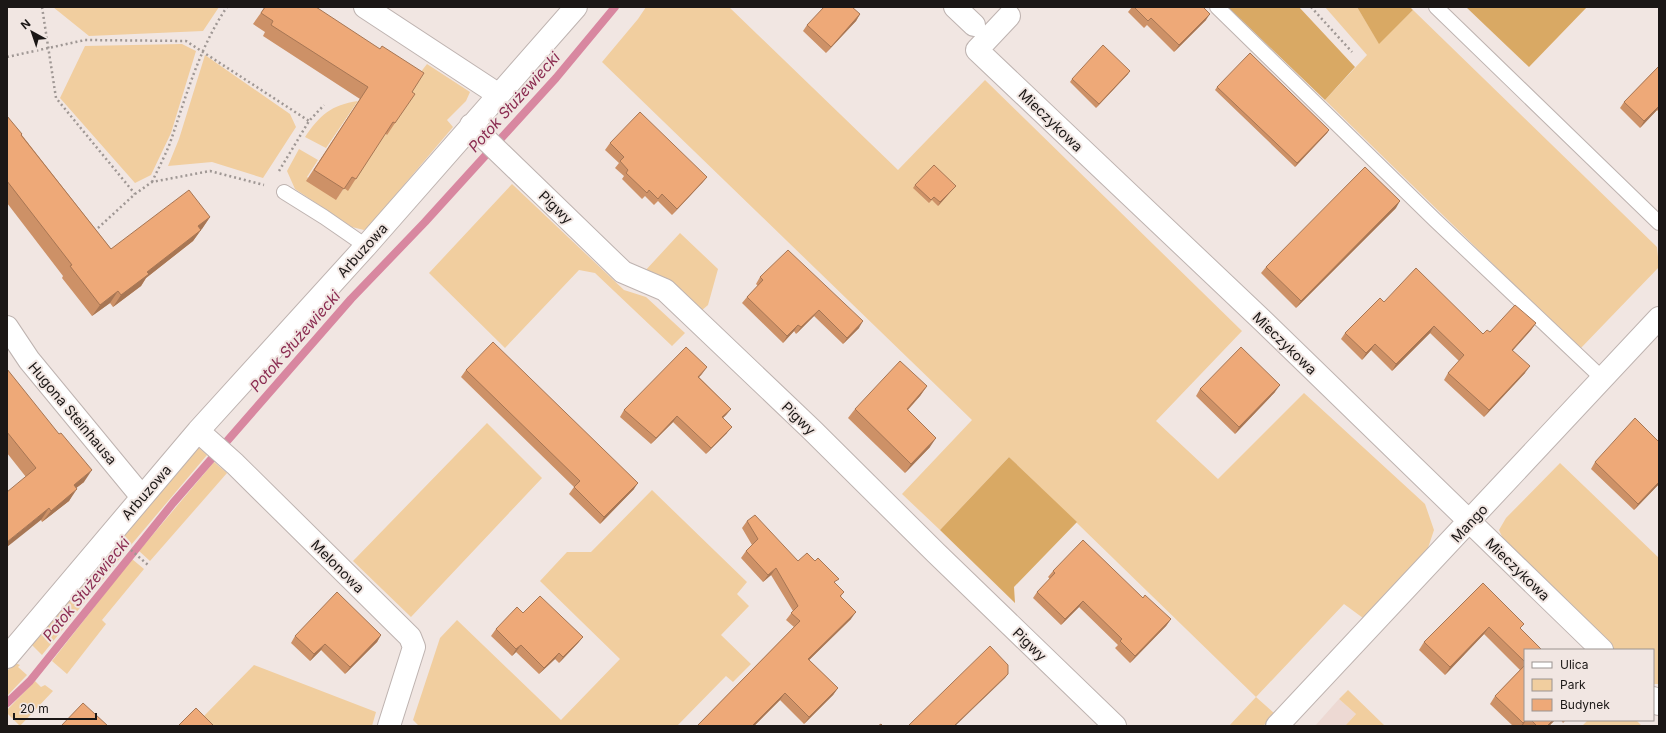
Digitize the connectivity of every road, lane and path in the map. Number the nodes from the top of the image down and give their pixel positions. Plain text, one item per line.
1 (42, 7) edge
2 (226, 7) edge
3 (365, 7) edge
4 (576, 7) edge
5 (955, 7) edge
6 (1217, 7) edge
7 (1311, 7) edge
8 (1436, 7) edge
9 (1009, 16) dead end
10 (980, 32) junction
11 (48, 48) junction
12 (203, 50) junction
13 (1352, 52) dead end
14 (7, 57) edge
15 (499, 95) junction
16 (324, 105) dead end
17 (309, 121) junction
18 (476, 129) junction
19 (152, 182) junction
20 (270, 187) junction
21 (284, 192) joint
22 (135, 194) junction
23 (1659, 223) edge
24 (98, 228) dead end
25 (366, 246) junction
26 (1659, 318) edge
27 (7, 327) edge
28 (1603, 379) junction
29 (201, 434) junction
30 (142, 497) junction
31 (1469, 523) junction
32 (143, 561) dead end
33 (148, 565) dead end
34 (1601, 649) edge
35 (7, 657) edge
36 (390, 726) edge
37 (1115, 726) edge
38 (1277, 726) edge

1 - 11 path
2 - 12 path
3 - 15 street
4 - 15 street, Arbuzowa
5 - 10 street
6 - 28 lane
7 - 13 path
8 - 23 lane
9 - 10 street, Mieczykowa
10 - 31 street, Mieczykowa
11 - 12 path
11 - 14 path
11 - 22 path
12 - 17 path
12 - 19 path
15 - 18 street, Arbuzowa
16 - 17 path
17 - 20 path
18 - 25 street, Arbuzowa
18 - 37 street, Pigwy
19 - 20 path
19 - 22 path
20 - 21 path
21 - 25 lane
22 - 24 path
25 - 29 street, Arbuzowa
26 - 28 street, Mango
27 - 30 street, Hugona Steinhausa
28 - 31 street, Mango
29 - 30 street, Arbuzowa
29 - 36 street, Melonowa
30 - 35 street, Arbuzowa
31 - 34 street, Mieczykowa
31 - 38 street, Mango
32 - 33 path

